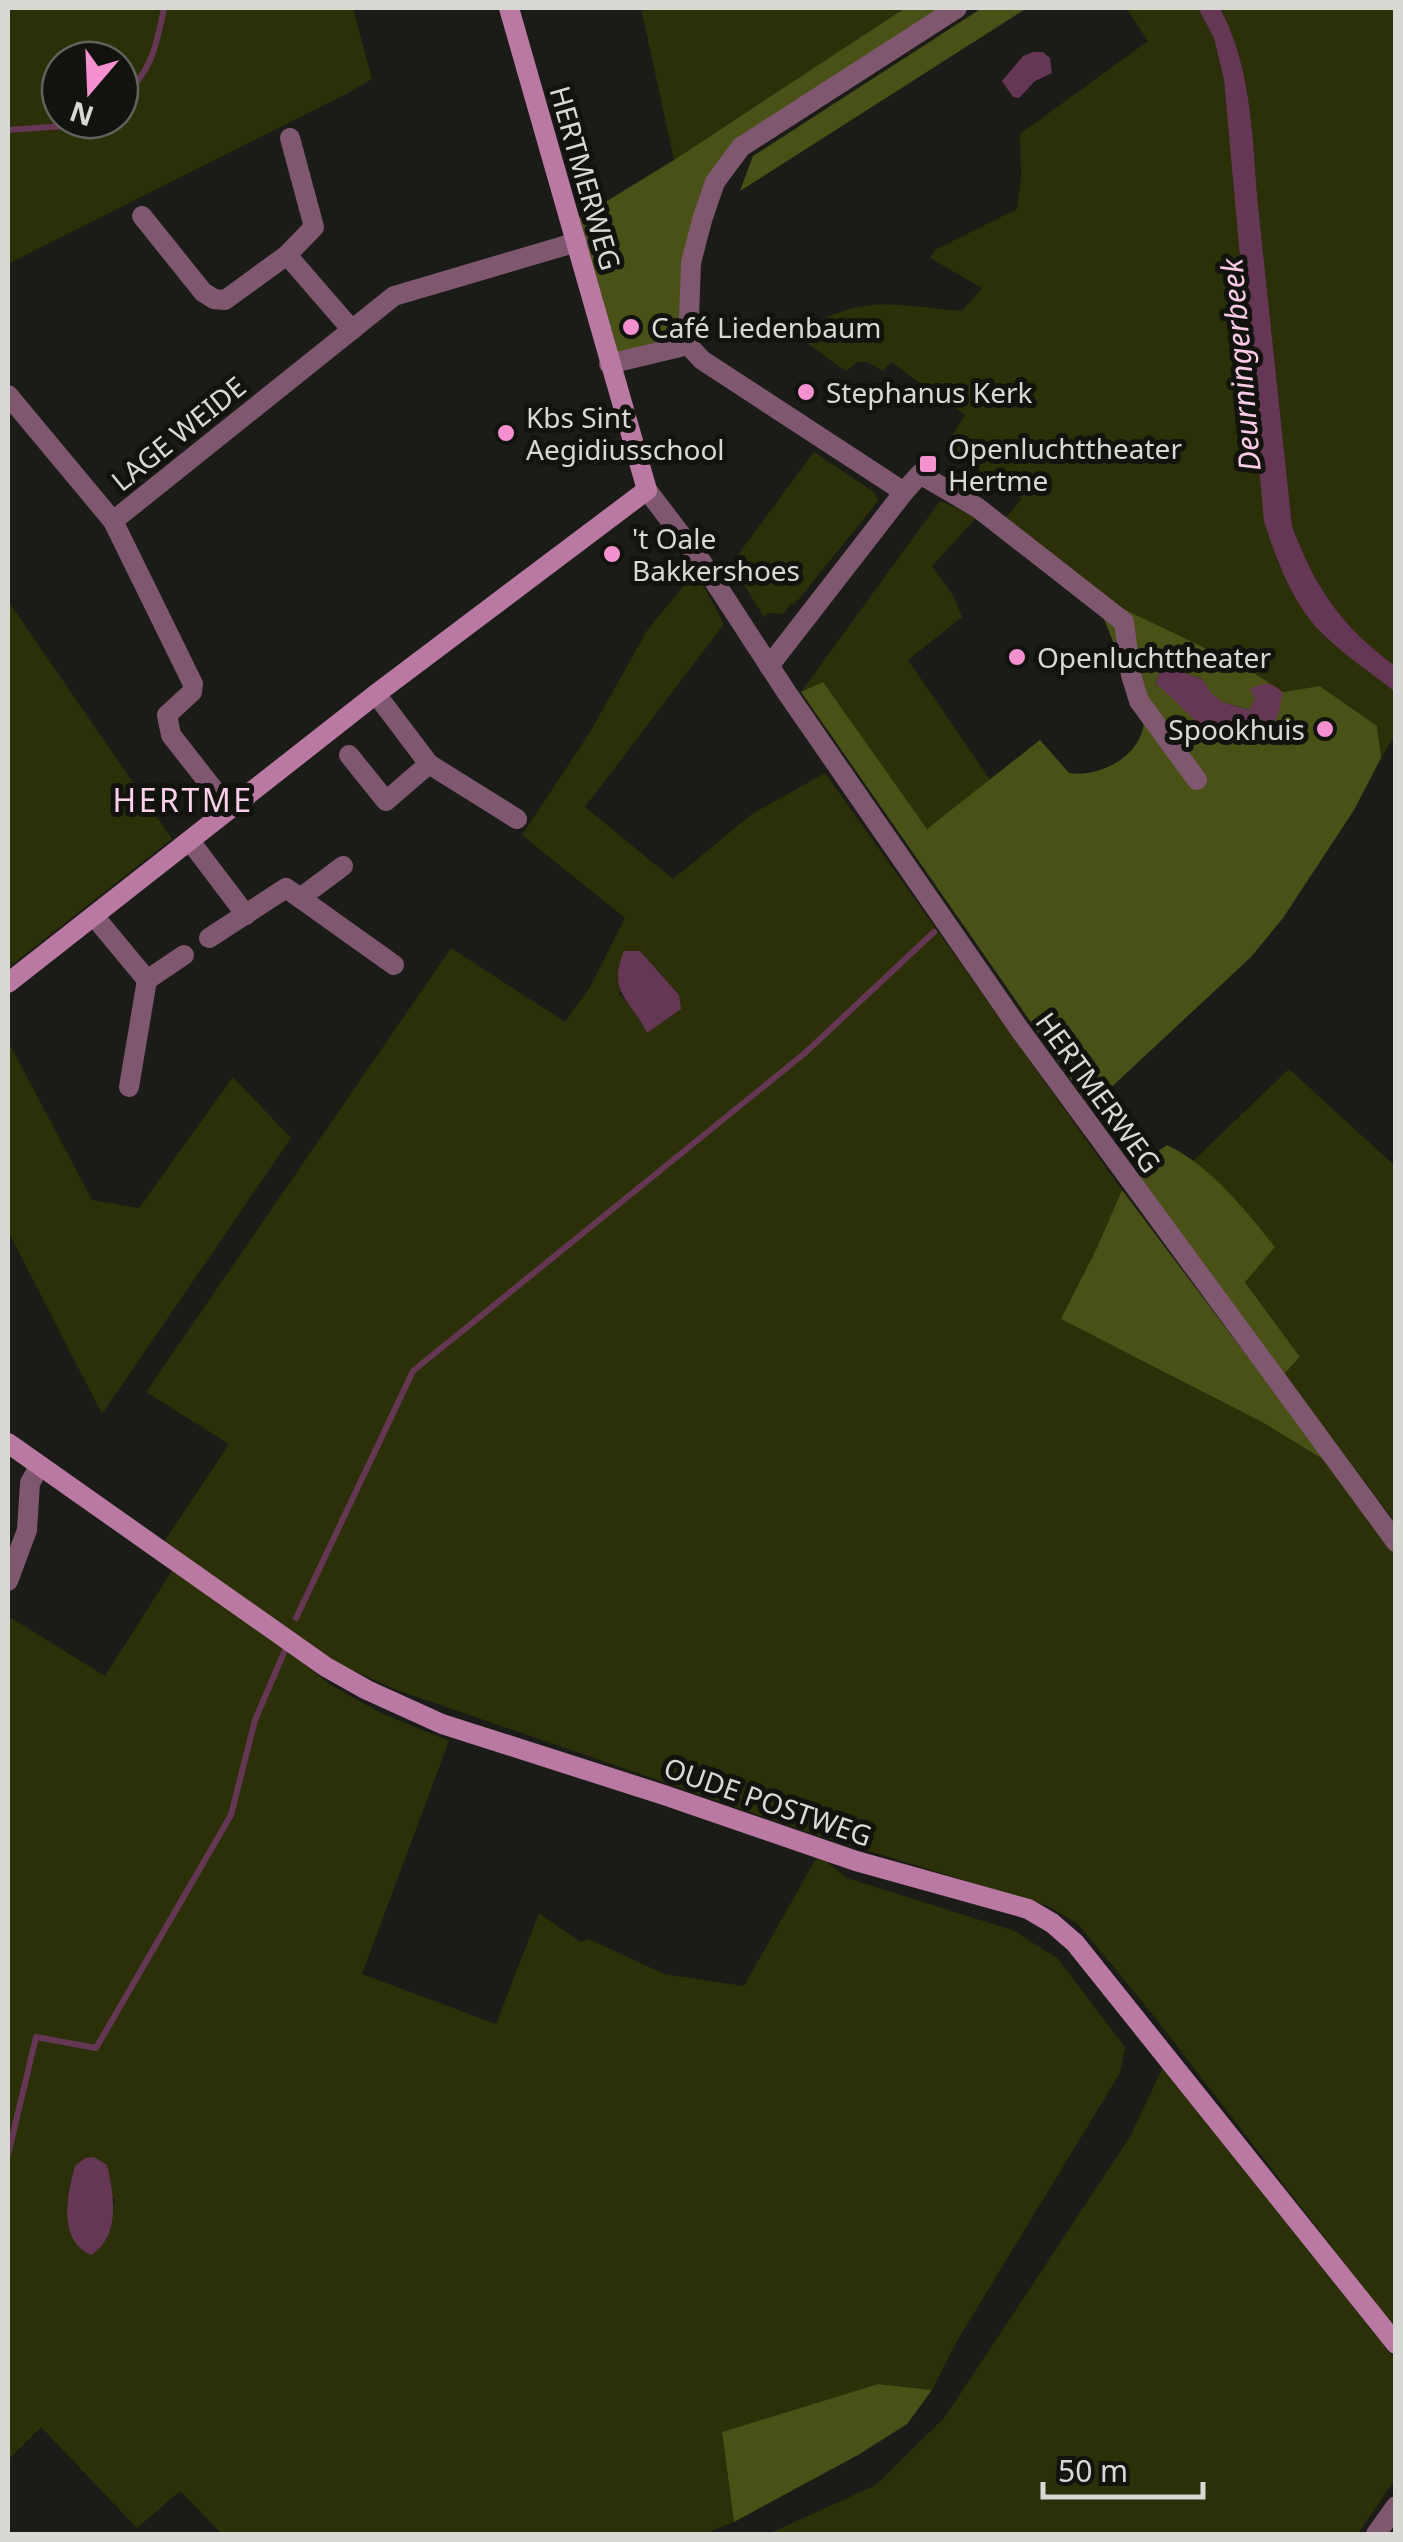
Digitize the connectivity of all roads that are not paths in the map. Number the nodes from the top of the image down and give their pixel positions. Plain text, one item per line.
1 (510, 8) edge
2 (958, 8) edge
3 (290, 138) dead end
4 (142, 216) dead end
5 (576, 242) junction
6 (286, 255) junction
7 (352, 330) junction
8 (688, 345) junction
9 (609, 364) junction
10 (8, 395) edge
11 (647, 490) junction
12 (904, 492) junction
13 (113, 521) junction
14 (768, 666) junction
15 (376, 694) junction
16 (349, 755) dead end
17 (429, 764) junction
18 (1197, 780) dead end
19 (230, 810) junction
20 (518, 819) dead end
21 (190, 841) junction
22 (343, 866) dead end
23 (300, 898) junction
24 (246, 915) junction
25 (94, 916) junction
26 (210, 938) dead end
27 (184, 955) dead end
28 (394, 964) dead end
29 (147, 980) junction
30 (8, 982) edge
31 (129, 1087) dead end
32 (8, 1443) edge
33 (39, 1467) junction
34 (1396, 1542) edge
35 (8, 1581) edge
36 (1396, 2344) edge
37 (1396, 2506) edge
38 (1376, 2534) edge

1 - 5 street, HERTMERWEG
2 - 8 street
3 - 6 street
4 - 6 street
5 - 7 street, LAGE WEIDE
5 - 9 street, HERTMERWEG
6 - 7 street
7 - 13 street, LAGE WEIDE
8 - 9 street
8 - 12 street
9 - 11 street, HERTMERWEG
10 - 13 street
11 - 14 street, HERTMERWEG
11 - 15 street
12 - 14 street
12 - 18 street
13 - 19 street, LAGE WEIDE
14 - 34 street, HERTMERWEG
15 - 17 street
15 - 19 street
16 - 17 street
17 - 20 street
19 - 21 street
21 - 24 street
21 - 25 street
22 - 23 street
23 - 24 street
23 - 28 street
24 - 26 street
25 - 29 street
25 - 30 street
27 - 29 street
29 - 31 street
32 - 33 street, OUDE POSTWEG
33 - 35 street
33 - 36 street, OUDE POSTWEG
37 - 38 street

